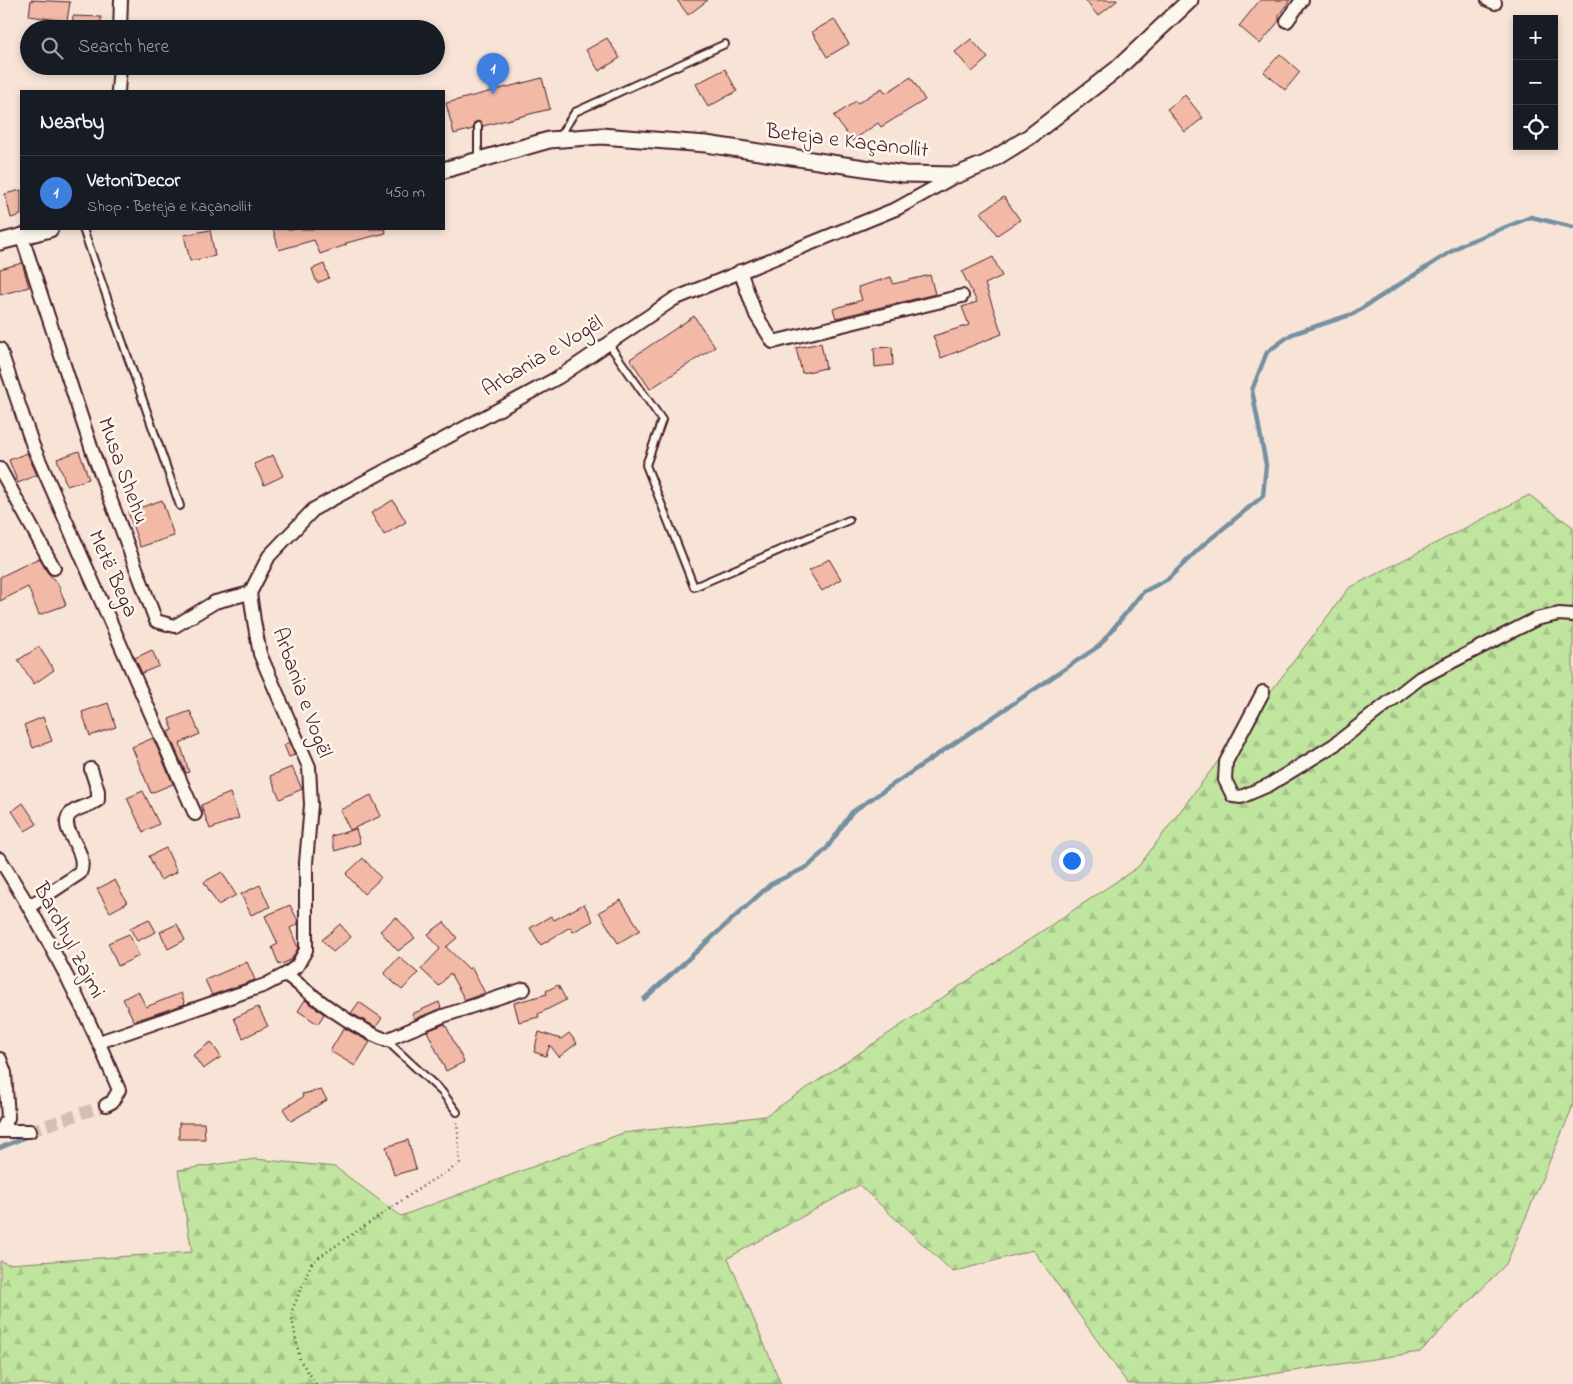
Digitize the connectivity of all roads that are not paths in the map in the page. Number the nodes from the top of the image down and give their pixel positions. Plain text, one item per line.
1 (121, 0) edge
2 (1190, 0) edge
3 (1302, 0) edge
4 (120, 20) edge
5 (1287, 21) dead end
6 (725, 44) dead end
7 (119, 75) edge
8 (118, 90) edge
9 (478, 126) dead end
10 (556, 140) junction
11 (478, 160) junction
12 (445, 170) edge
13 (957, 175) junction
14 (46, 230) edge
15 (83, 230) edge
16 (22, 237) junction
17 (0, 242) edge
18 (740, 271) junction
19 (962, 296) dead end
20 (607, 342) junction
21 (0, 349) edge
22 (0, 469) edge
23 (180, 506) dead end
24 (849, 520) dead end
25 (54, 568) dead end
26 (250, 593) junction
27 (1573, 615) edge
28 (1263, 692) dead end
29 (91, 769) dead end
30 (195, 814) dead end
31 (0, 859) edge
32 (30, 906) junction
33 (286, 974) junction
34 (524, 989) dead end
35 (386, 1040) junction
36 (99, 1042) junction
37 (0, 1059) edge
38 (106, 1105) tunnel mouth
39 (457, 1112) road end
40 (0, 1131) edge
41 (30, 1131) tunnel mouth

1 - 4 street
2 - 13 street, Beteja e Kaçanollit
3 - 5 street
6 - 10 lane
7 - 8 street
9 - 11 lane
10 - 11 street, Beteja e Kaçanollit
10 - 13 street, Beteja e Kaçanollit
11 - 12 street, Beteja e Kaçanollit
13 - 18 street, Arbania e Vogël
14 - 16 street
15 - 23 lane
16 - 17 street
16 - 26 street, Musa Shehu
18 - 19 street
18 - 20 street, Arbania e Vogël
20 - 24 lane
20 - 26 street, Arbania e Vogël
21 - 30 street, Metë Bega
22 - 25 street
26 - 33 street, Arbania e Vogël
27 - 28 street
29 - 32 street
31 - 32 street, Bardhyl Zajmi
32 - 36 street, Bardhyl Zajmi
33 - 35 street
33 - 36 street, Arbania e Vogël
34 - 35 street
35 - 39 lane
36 - 38 street
37 - 40 street
40 - 41 street

